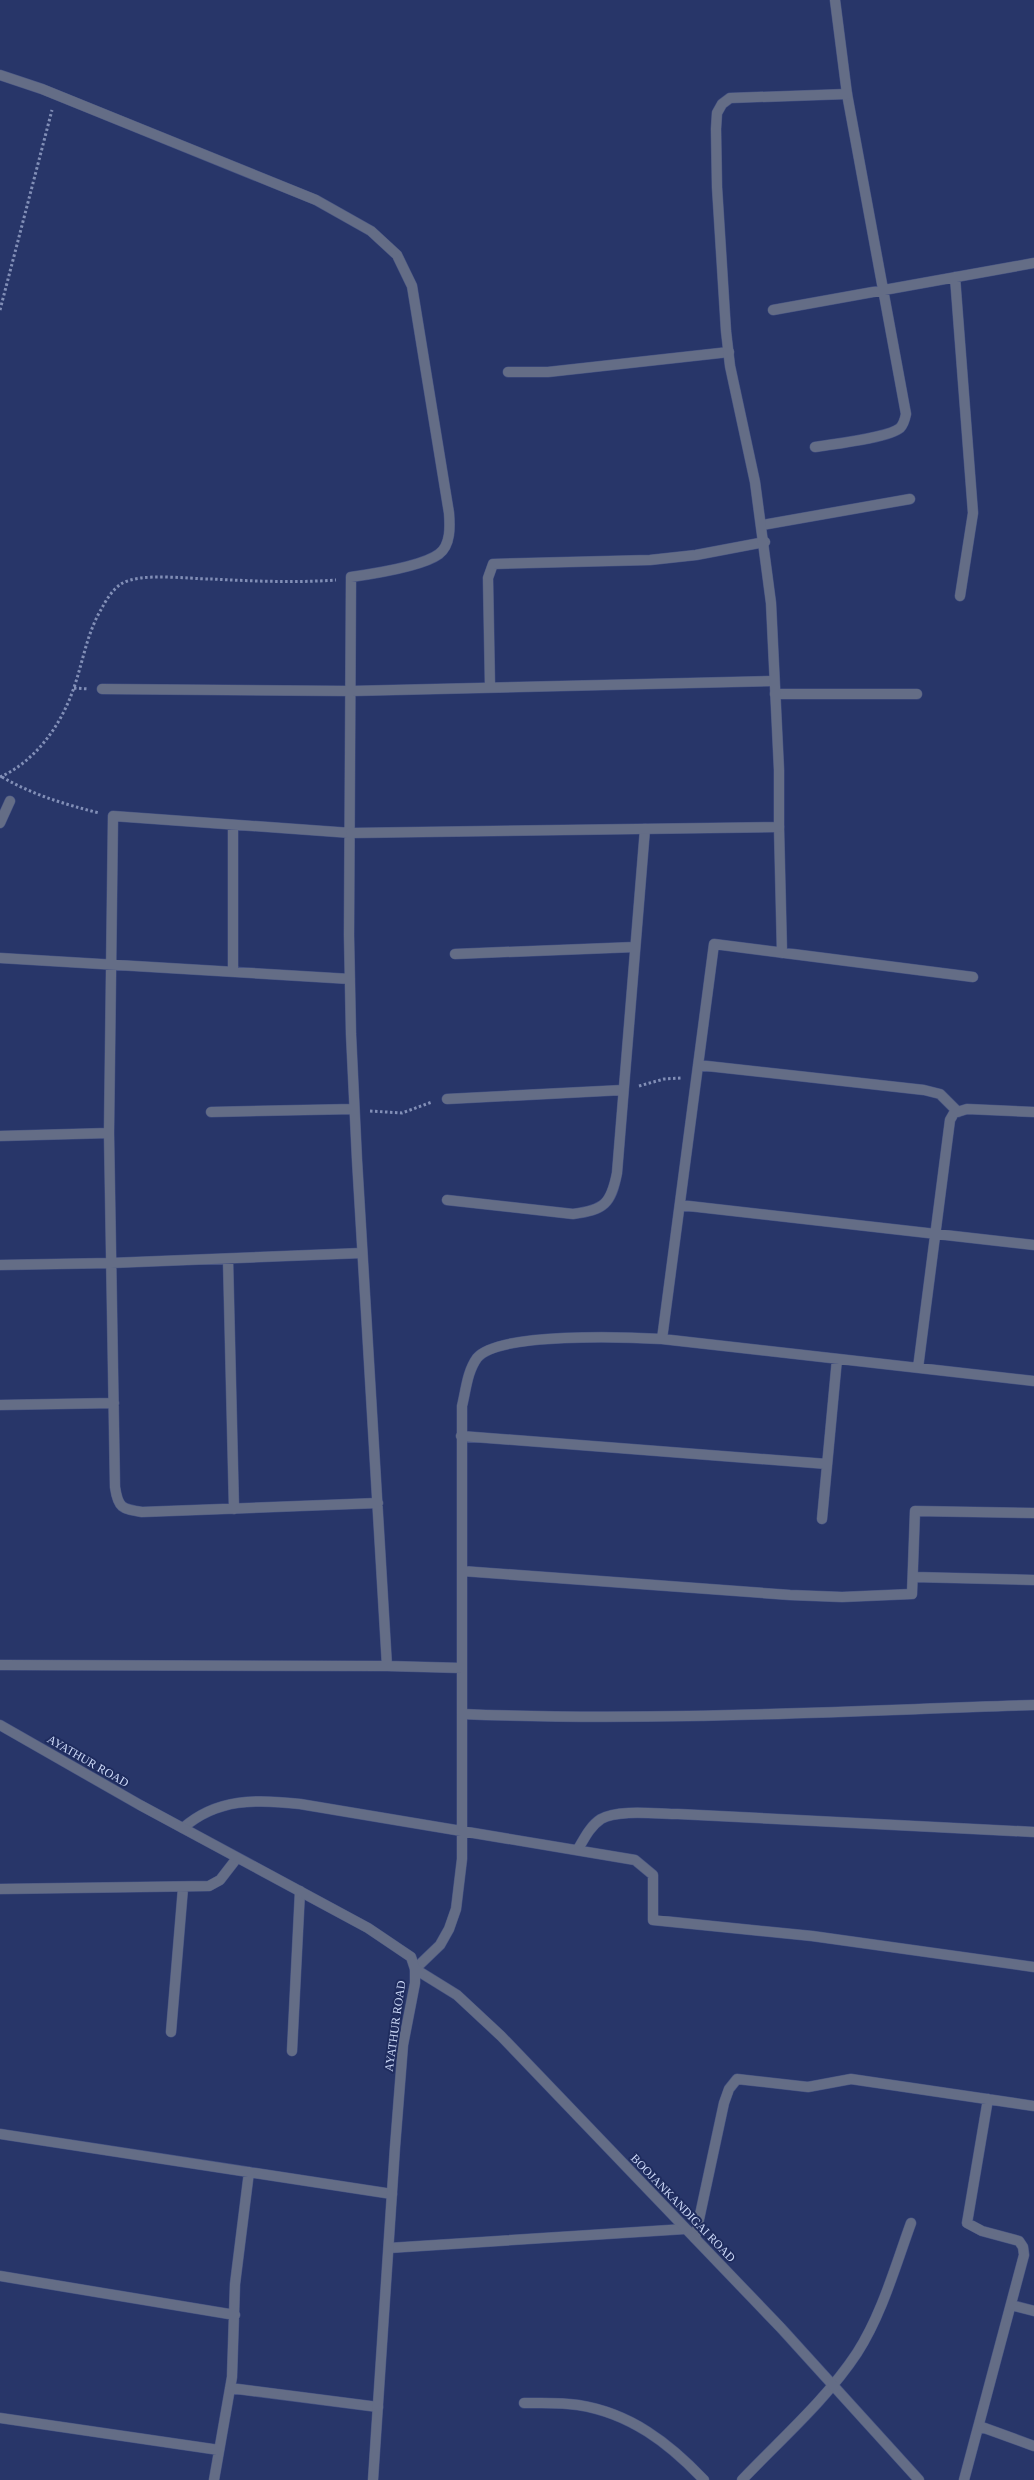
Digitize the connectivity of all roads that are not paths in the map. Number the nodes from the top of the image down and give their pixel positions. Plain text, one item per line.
1 (835, 0) edge
2 (0, 75) edge
3 (847, 94) junction
4 (1034, 263) edge
5 (955, 277) junction
6 (884, 290) junction
7 (773, 310) dead end
8 (728, 352) junction
9 (508, 372) dead end
10 (815, 447) dead end
11 (910, 499) dead end
12 (762, 525) junction
13 (764, 542) junction
14 (960, 596) dead end
15 (774, 681) junction
16 (490, 687) junction
17 (102, 689) dead end
18 (351, 690) junction
19 (775, 694) junction
20 (917, 694) dead end
21 (10, 801) dead end
22 (0, 822) edge
23 (233, 825) junction
24 (779, 827) junction
25 (645, 829) junction
26 (351, 833) junction
27 (635, 948) junction
28 (782, 952) junction
29 (456, 954) dead end
30 (0, 958) edge
31 (112, 964) junction
32 (233, 972) junction
33 (973, 977) dead end
34 (350, 979) junction
35 (698, 1065) junction
36 (623, 1090) junction
37 (447, 1099) road end
38 (354, 1108) junction
39 (211, 1112) dead end
40 (958, 1112) junction
41 (1034, 1112) edge
42 (109, 1133) junction
43 (0, 1136) edge
44 (446, 1200) dead end
45 (680, 1205) junction
46 (935, 1233) junction
47 (1034, 1245) edge
48 (362, 1253) junction
49 (228, 1258) junction
50 (111, 1263) junction
51 (0, 1265) edge
52 (662, 1339) junction
53 (837, 1359) junction
54 (918, 1368) junction
55 (1034, 1381) edge
56 (114, 1403) junction
57 (0, 1405) edge
58 (461, 1436) junction
59 (827, 1464) junction
60 (378, 1503) junction
61 (234, 1508) junction
62 (1034, 1513) edge
63 (822, 1519) dead end
64 (462, 1571) junction
65 (913, 1577) junction
66 (1034, 1580) edge
67 (0, 1665) edge
68 (387, 1666) junction
69 (462, 1668) junction
70 (1034, 1705) edge
71 (462, 1714) junction
72 (0, 1725) edge
73 (183, 1828) junction
74 (462, 1831) junction
75 (1034, 1832) edge
76 (578, 1850) junction
77 (237, 1858) junction
78 (183, 1888) junction
79 (0, 1889) edge
80 (300, 1891) junction
81 (1034, 1967) edge
82 (415, 1969) junction
83 (171, 2032) dead end
84 (292, 2051) dead end
85 (988, 2099) junction
86 (1034, 2106) edge
87 (0, 2134) edge
88 (249, 2172) junction
89 (392, 2194) junction
90 (911, 2223) dead end
91 (686, 2229) junction
92 (695, 2238) junction
93 (389, 2248) junction
94 (0, 2276) edge
95 (1011, 2305) junction
96 (1034, 2311) edge
97 (235, 2315) junction
98 (833, 2385) junction
99 (230, 2388) junction
100 (524, 2403) dead end
101 (378, 2407) junction
102 (0, 2418) edge
103 (979, 2426) junction
104 (1034, 2446) edge
105 (220, 2450) junction
106 (214, 2480) edge
107 (373, 2480) edge
108 (704, 2480) edge
109 (742, 2480) edge
110 (919, 2480) edge
111 (964, 2480) edge

1 - 3 street
2 - 18 street
3 - 6 street
3 - 8 street
4 - 5 street
5 - 6 street
5 - 14 street
6 - 7 street
6 - 10 street
8 - 9 street
8 - 12 street
11 - 12 street
12 - 13 street
13 - 15 street
13 - 16 street
15 - 16 street
15 - 19 street
16 - 18 street
17 - 18 street
18 - 26 street
19 - 20 street
19 - 24 street
21 - 22 street
23 - 26 street
23 - 31 street
23 - 32 street
24 - 25 street
24 - 28 street
25 - 26 street
25 - 27 street
26 - 34 street
27 - 29 street
27 - 36 street
28 - 33 street
28 - 35 street
30 - 31 street
31 - 32 street
31 - 42 street
32 - 34 street
34 - 38 street
35 - 40 street
35 - 45 street
36 - 37 street
36 - 44 street
38 - 39 street
38 - 48 street
40 - 41 street
40 - 46 street
42 - 43 street
42 - 50 street
45 - 46 street
45 - 52 street
46 - 47 street
46 - 54 street
48 - 49 street
48 - 60 street
49 - 50 street
49 - 61 street
50 - 51 street
50 - 56 street
52 - 53 street
52 - 58 street
53 - 54 street
53 - 59 street
54 - 55 street
56 - 57 street
56 - 61 street
58 - 59 street
58 - 64 street
59 - 63 street
60 - 61 street
60 - 68 street
62 - 65 street
64 - 65 street
64 - 69 street
65 - 66 street
67 - 68 street
68 - 69 street
69 - 71 street
70 - 71 street
71 - 74 street
72 - 73 street, AYATHUR ROAD
73 - 74 street
73 - 77 street, AYATHUR ROAD
74 - 76 street
74 - 82 street
75 - 76 street
76 - 81 street
77 - 78 street
77 - 80 street, AYATHUR ROAD
78 - 79 street
78 - 83 street
80 - 82 street, AYATHUR ROAD
80 - 84 street
82 - 89 street, AYATHUR ROAD
82 - 91 street, BOOJANKANDIGAI ROAD
85 - 86 street
85 - 92 street
85 - 95 street
87 - 88 street
88 - 89 street
88 - 97 street
89 - 93 street, AYATHUR ROAD
90 - 98 street
91 - 92 street, BOOJANKANDIGAI ROAD
91 - 93 street
92 - 98 street, BOOJANKANDIGAI ROAD
93 - 101 street, AYATHUR ROAD
94 - 97 street
95 - 96 street
95 - 103 street
97 - 99 street
98 - 109 street
98 - 110 street, BOOJANKANDIGAI ROAD
99 - 101 street
99 - 105 street
100 - 108 street
101 - 107 street, AYATHUR ROAD
102 - 105 street
103 - 104 street
103 - 111 street
105 - 106 street

